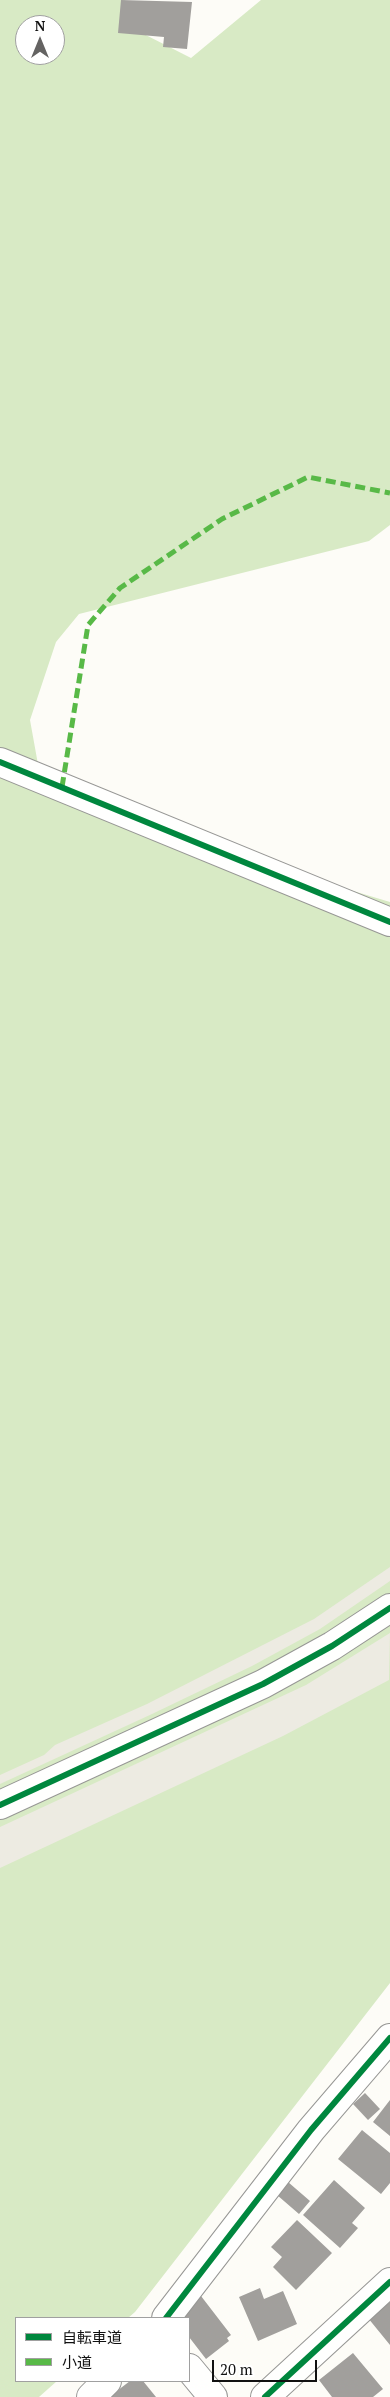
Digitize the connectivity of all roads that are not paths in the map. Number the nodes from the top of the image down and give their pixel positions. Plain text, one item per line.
1 (0, 762) edge
2 (390, 922) edge
3 (390, 1608) edge
4 (0, 1805) edge
5 (390, 2038) edge
6 (390, 2282) edge
7 (167, 2317) edge
8 (190, 2369) edge
9 (106, 2382) edge
10 (92, 2397) edge
11 (213, 2397) edge
12 (265, 2397) edge

1 - 2 street
3 - 4 street
5 - 7 street
6 - 12 street
8 - 11 street
9 - 10 street

